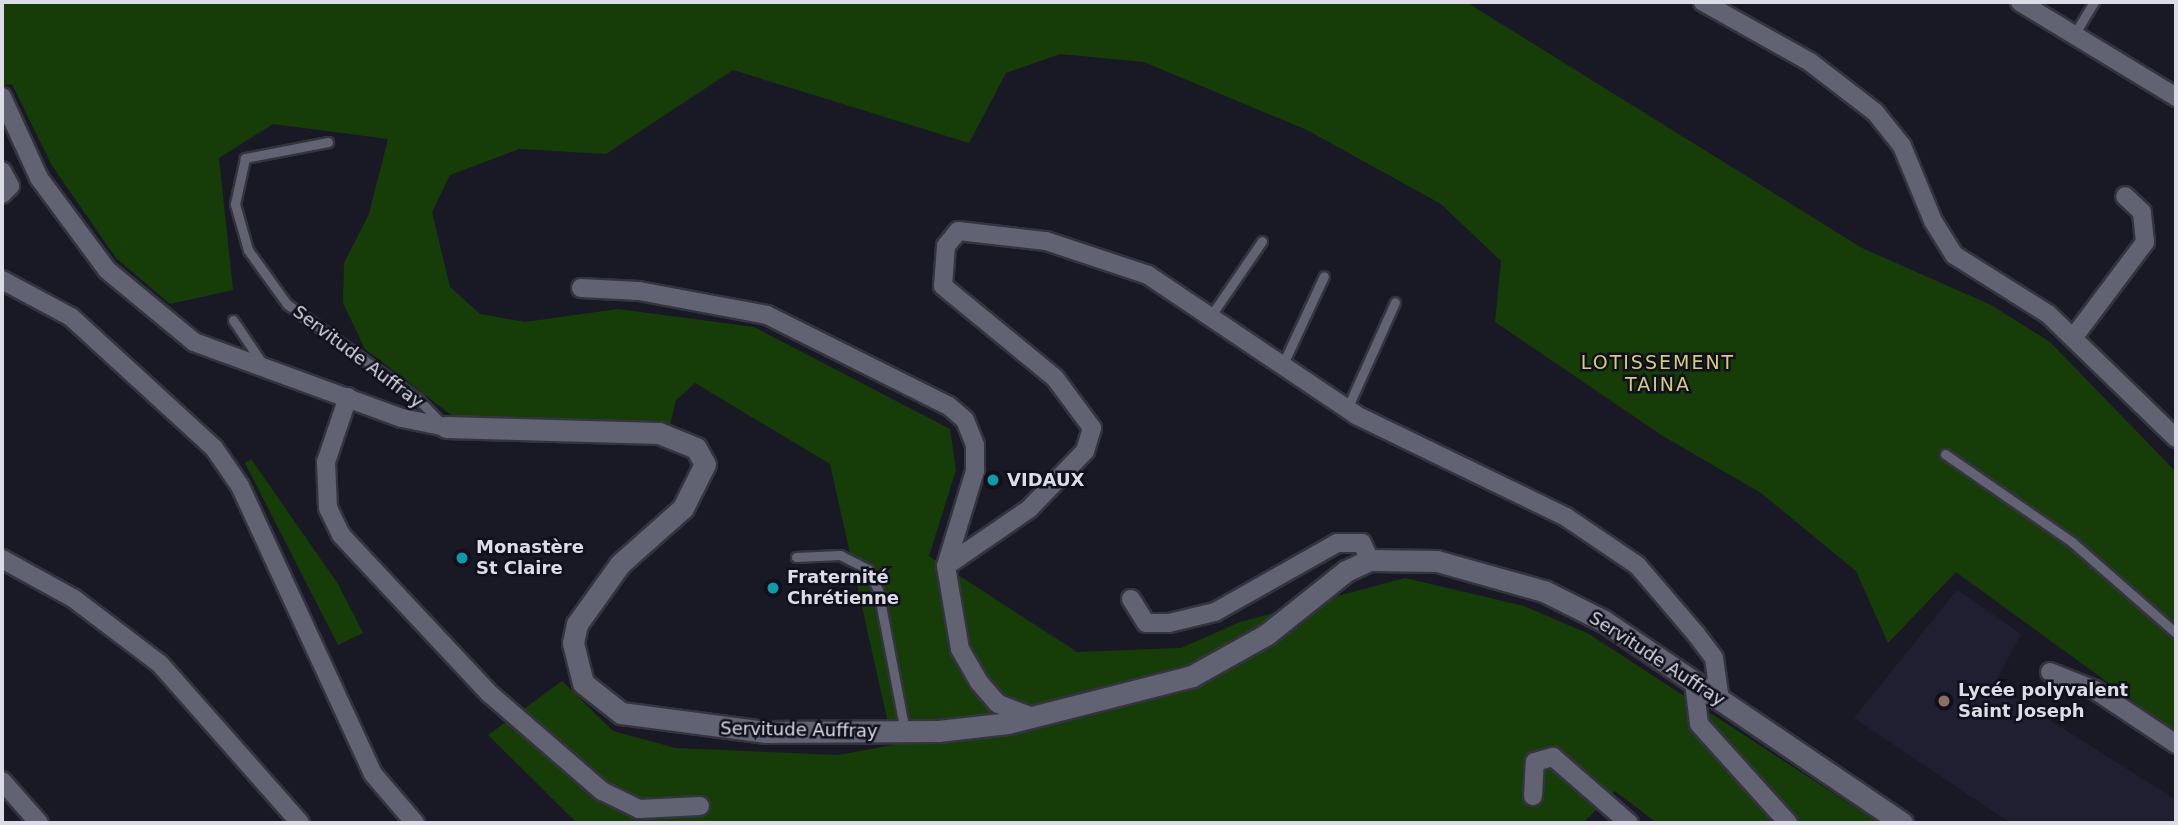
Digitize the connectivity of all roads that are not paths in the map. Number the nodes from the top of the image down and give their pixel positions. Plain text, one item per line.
1 (1703, 2) edge
2 (2020, 2) edge
3 (2094, 2) edge
4 (2074, 35) junction
5 (2, 97) edge
6 (2176, 97) edge
7 (328, 142) dead end
8 (2, 171) edge
9 (2, 194) edge
10 (2125, 196) dead end
11 (1262, 241) dead end
12 (1324, 276) dead end
13 (2, 280) edge
14 (582, 288) dead end
15 (1395, 302) dead end
16 (1210, 317) junction
17 (233, 320) dead end
18 (2073, 338) junction
19 (262, 363) junction
20 (1282, 366) junction
21 (348, 397) junction
22 (1347, 410) junction
23 (446, 428) junction
24 (2176, 438) edge
25 (1945, 454) dead end
26 (796, 557) dead end
27 (2, 559) edge
28 (1370, 561) junction
29 (946, 566) junction
30 (1131, 599) dead end
31 (2176, 633) edge
32 (2050, 672) dead end
33 (1694, 683) junction
34 (1720, 700) junction
35 (1035, 718) junction
36 (905, 731) junction
37 (2176, 744) edge
38 (2, 781) edge
39 (1534, 796) dead end
40 (701, 806) dead end
41 (39, 823) edge
42 (300, 823) edge
43 (415, 823) edge
44 (1629, 823) edge
45 (1788, 823) edge
46 (1902, 823) edge

1 - 18 street
2 - 4 street
3 - 4 lane
4 - 6 street
5 - 19 street
7 - 23 lane, Servitude Auffray
8 - 9 street
10 - 18 street
11 - 16 lane
12 - 20 lane
13 - 43 street
14 - 29 street
15 - 22 lane
16 - 20 street
16 - 29 street
17 - 19 lane
18 - 24 street
19 - 21 street
20 - 22 street
21 - 23 street
21 - 40 street
22 - 34 street
23 - 36 street, Servitude Auffray
25 - 31 lane
26 - 36 lane
27 - 42 street
28 - 30 street
28 - 33 street, Servitude Auffray
28 - 35 street, Servitude Auffray
29 - 35 street
32 - 37 street
33 - 34 street, Servitude Auffray
33 - 45 street
34 - 46 street, Servitude Auffray
35 - 36 street, Servitude Auffray
38 - 41 street
39 - 44 street

